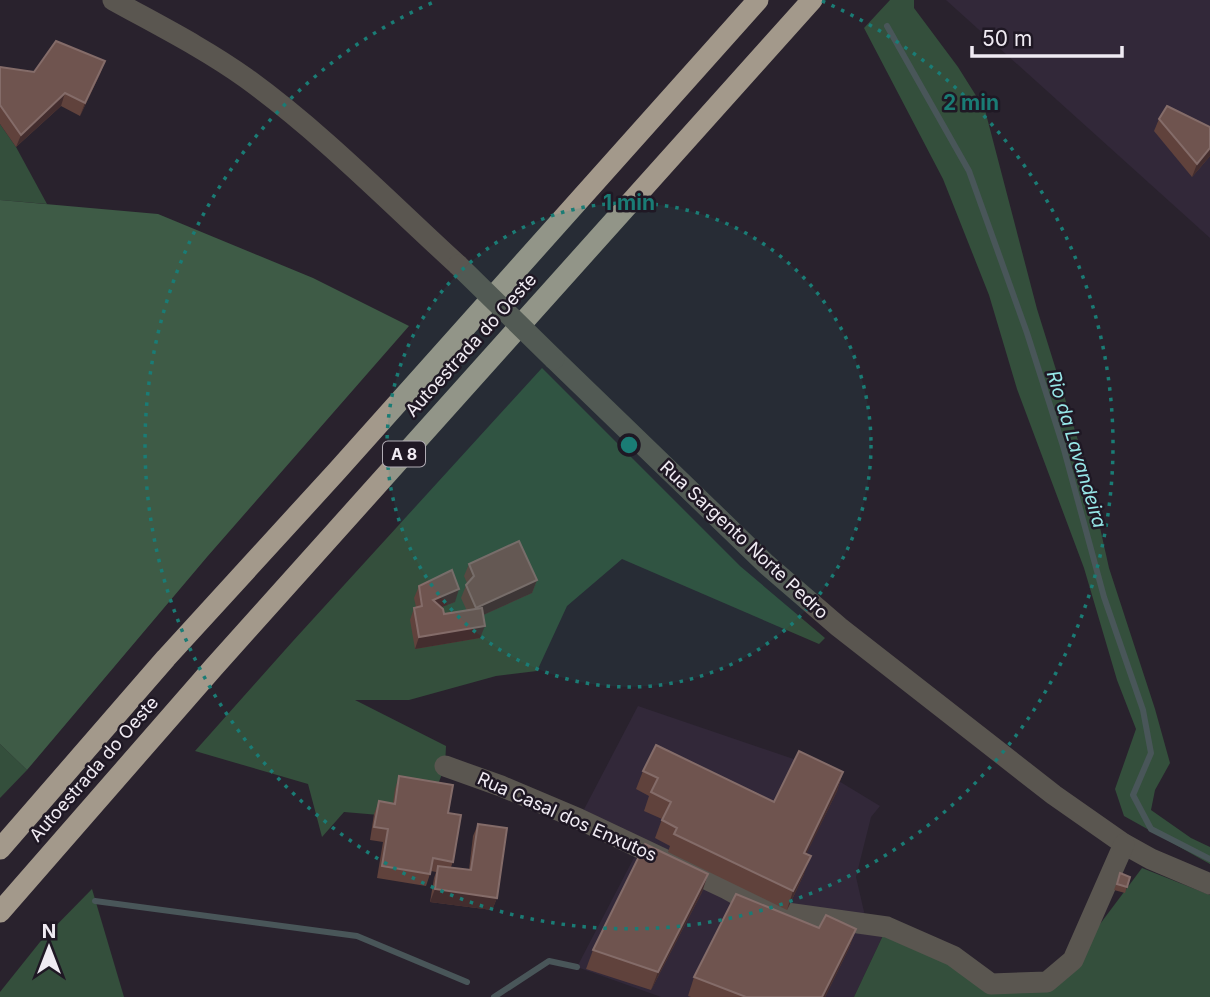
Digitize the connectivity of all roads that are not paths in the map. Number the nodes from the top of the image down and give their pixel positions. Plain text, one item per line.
1 (113, 0) edge
2 (758, 0) edge
3 (812, 0) edge
4 (445, 766) dead end
5 (1124, 845) junction
6 (0, 849) edge
7 (1210, 884) edge
8 (0, 912) edge

1 - 5 street, Rua Sargento Norte Pedro, bridge
2 - 6 highway, Autoestrada do Oeste / A 8
3 - 8 highway, Autoestrada do Oeste / A 8
4 - 5 street, Rua Casal dos Enxutos
5 - 7 street, Rua Sargento Norte Pedro

